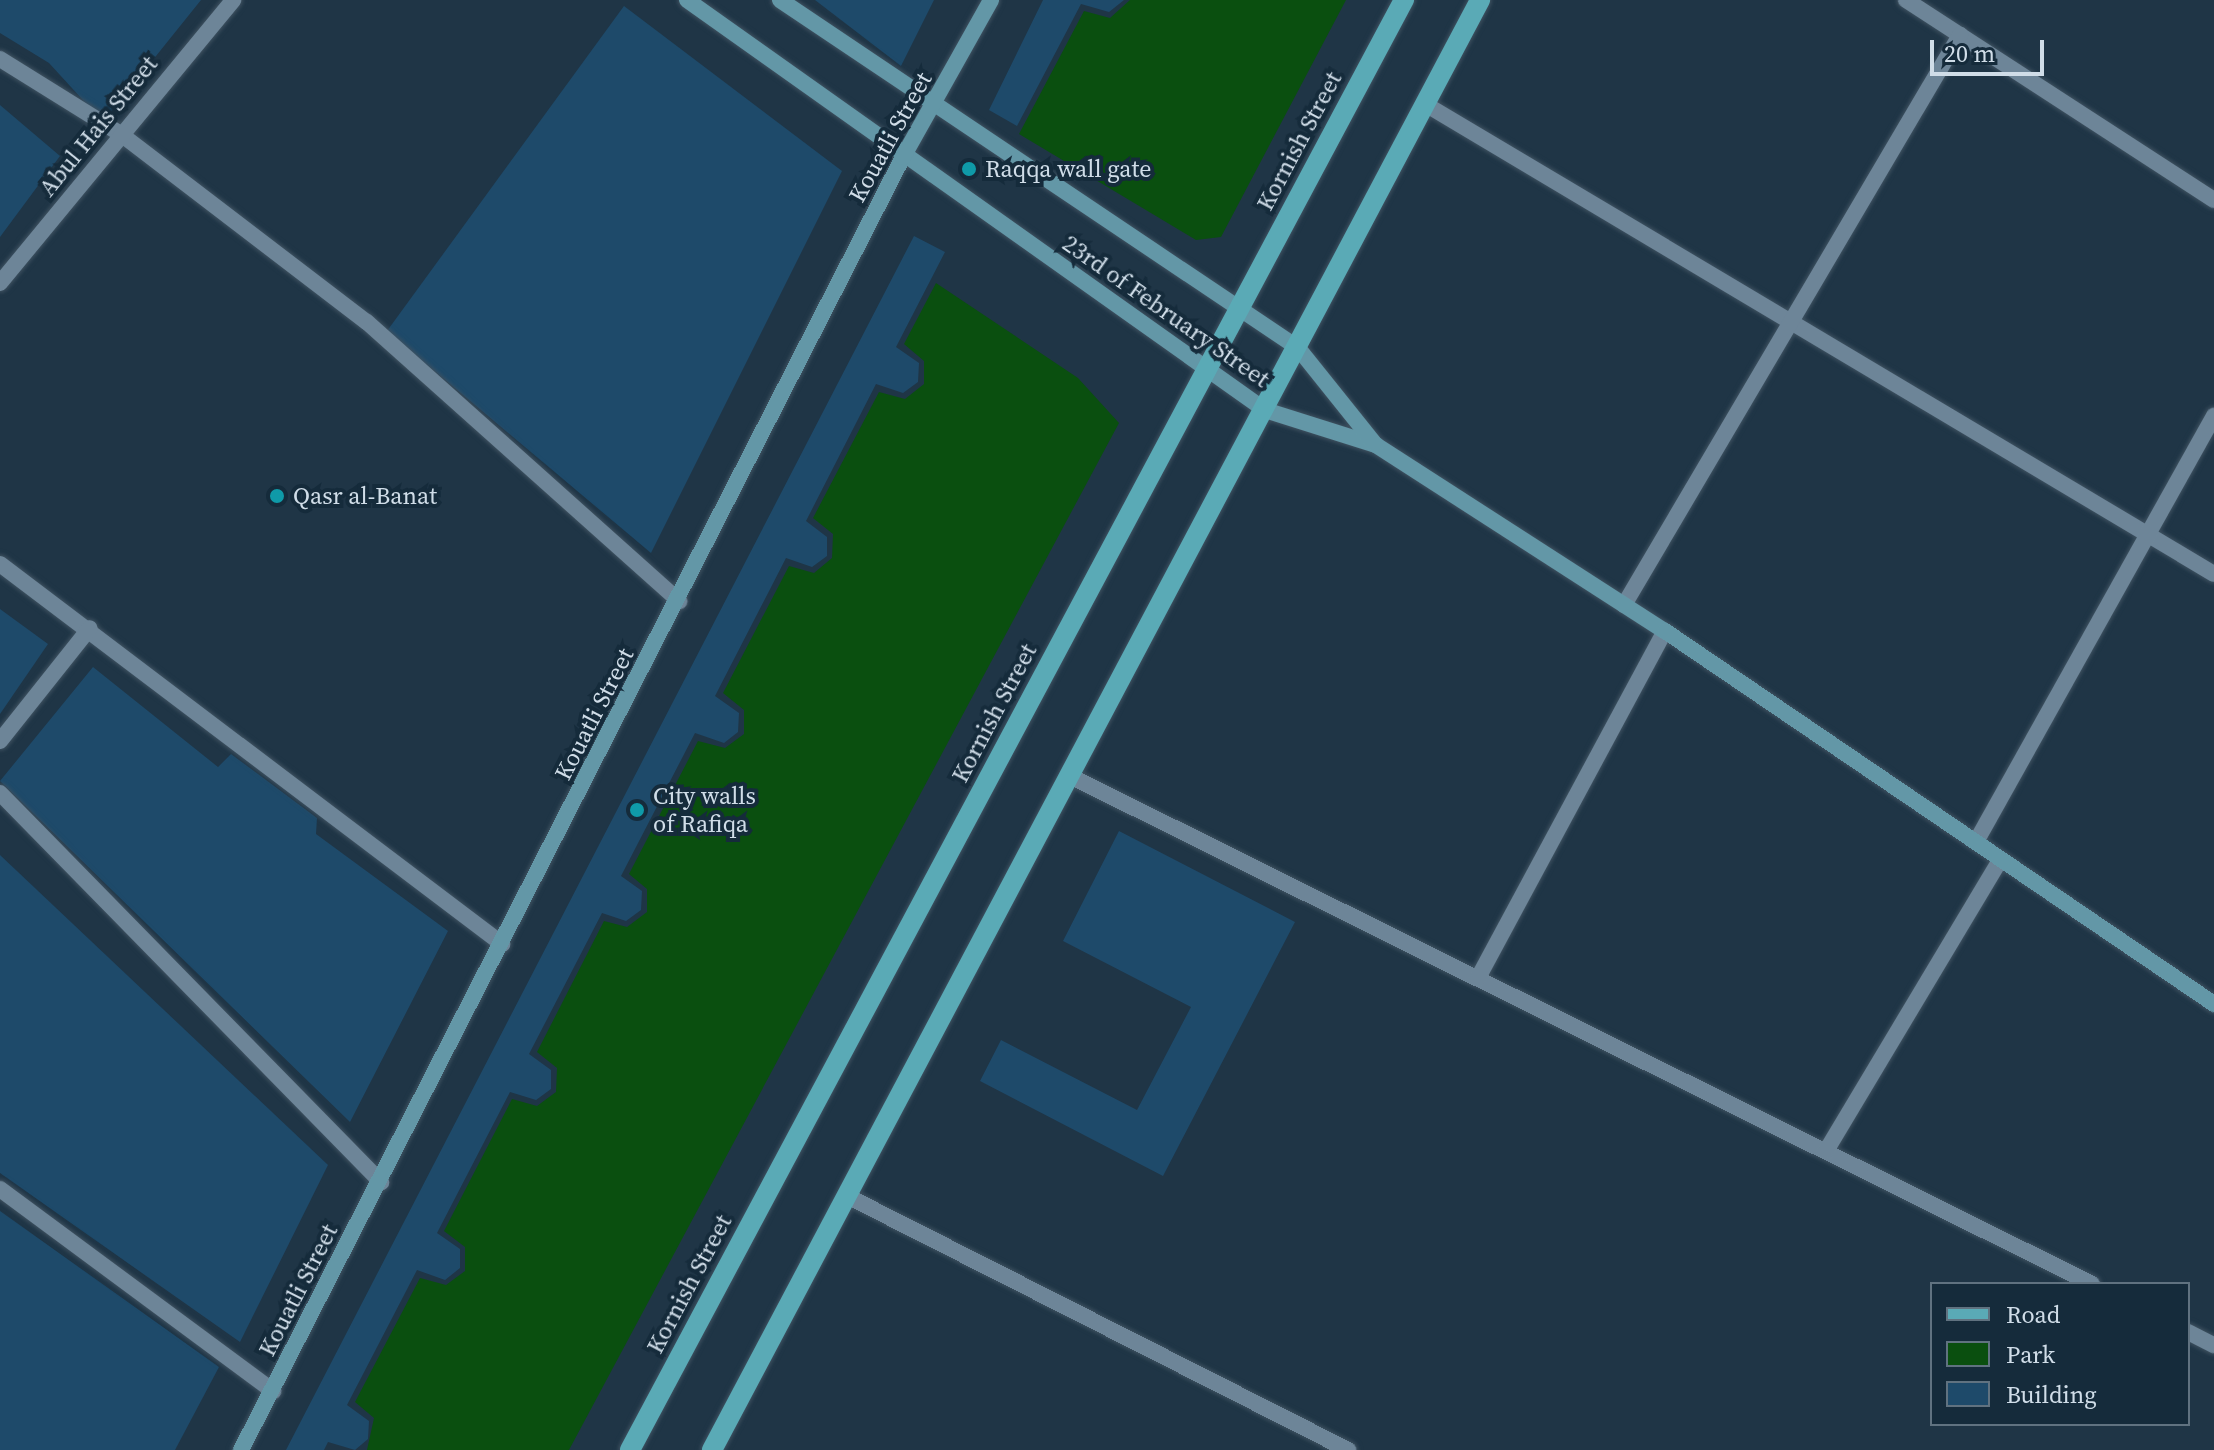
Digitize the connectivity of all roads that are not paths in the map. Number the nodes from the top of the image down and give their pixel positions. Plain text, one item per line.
1 (233, 0) edge
2 (687, 0) edge
3 (780, 0) edge
4 (991, 0) edge
5 (1404, 0) edge
6 (1480, 0) edge
7 (1906, 0) edge
8 (1960, 35) junction
9 (0, 59) edge
10 (1425, 104) junction
11 (934, 110) junction
12 (122, 135) junction
13 (903, 157) junction
14 (2214, 200) edge
15 (0, 283) edge
16 (1240, 307) junction
17 (1789, 326) junction
18 (1298, 348) junction
19 (1207, 368) junction
20 (1265, 410) junction
21 (2214, 416) edge
22 (1376, 445) junction
23 (2152, 537) junction
24 (0, 564) edge
25 (2214, 574) edge
26 (679, 601) junction
27 (1624, 605) junction
28 (90, 628) junction
29 (1665, 631) junction
30 (0, 741) edge
31 (1070, 776) junction
32 (0, 793) edge
33 (1977, 840) junction
34 (2001, 859) junction
35 (502, 944) junction
36 (1478, 978) junction
37 (2214, 1004) edge
38 (1826, 1151) junction
39 (381, 1182) junction
40 (0, 1189) edge
41 (847, 1196) junction
42 (2088, 1282) edge
43 (2190, 1333) edge
44 (2214, 1345) edge
45 (273, 1391) junction
46 (241, 1450) edge
47 (630, 1450) edge
48 (712, 1450) edge
49 (1348, 1450) edge

1 - 12 street, Abul Hais Street
2 - 13 main road, 23rd of February Street
3 - 11 main road, 23rd of February Street
4 - 11 main road, Kouatli Street
5 - 16 main road, Kornish Street
6 - 10 main road
7 - 8 street
8 - 14 street
8 - 17 street
9 - 12 street
10 - 17 street
10 - 18 main road
11 - 13 main road, Kouatli Street
11 - 16 main road, 23rd of February Street
12 - 15 street, Abul Hais Street
12 - 26 street
13 - 19 main road, 23rd of February Street
13 - 26 main road, Kouatli Street
16 - 18 main road, 23rd of February Street
16 - 19 main road, Kornish Street
17 - 23 street
17 - 27 street
18 - 20 main road
18 - 22 main road, 23rd of February Street
19 - 20 main road, 23rd of February Street
19 - 47 main road, Kornish Street
20 - 22 main road, 23rd of February Street
20 - 31 main road
21 - 23 street
22 - 27 main road
23 - 25 street
23 - 33 street
24 - 28 street
26 - 35 main road, Kouatli Street
27 - 29 main road
28 - 30 street
28 - 35 street
29 - 33 main road
29 - 36 street
31 - 36 street
31 - 41 main road
32 - 39 street
33 - 34 main road
34 - 37 main road
34 - 38 street
35 - 39 main road, Kouatli Street
36 - 38 street
38 - 42 street
39 - 45 main road, Kouatli Street
40 - 45 street
41 - 48 main road
41 - 49 street
43 - 44 street
45 - 46 main road, Kouatli Street

